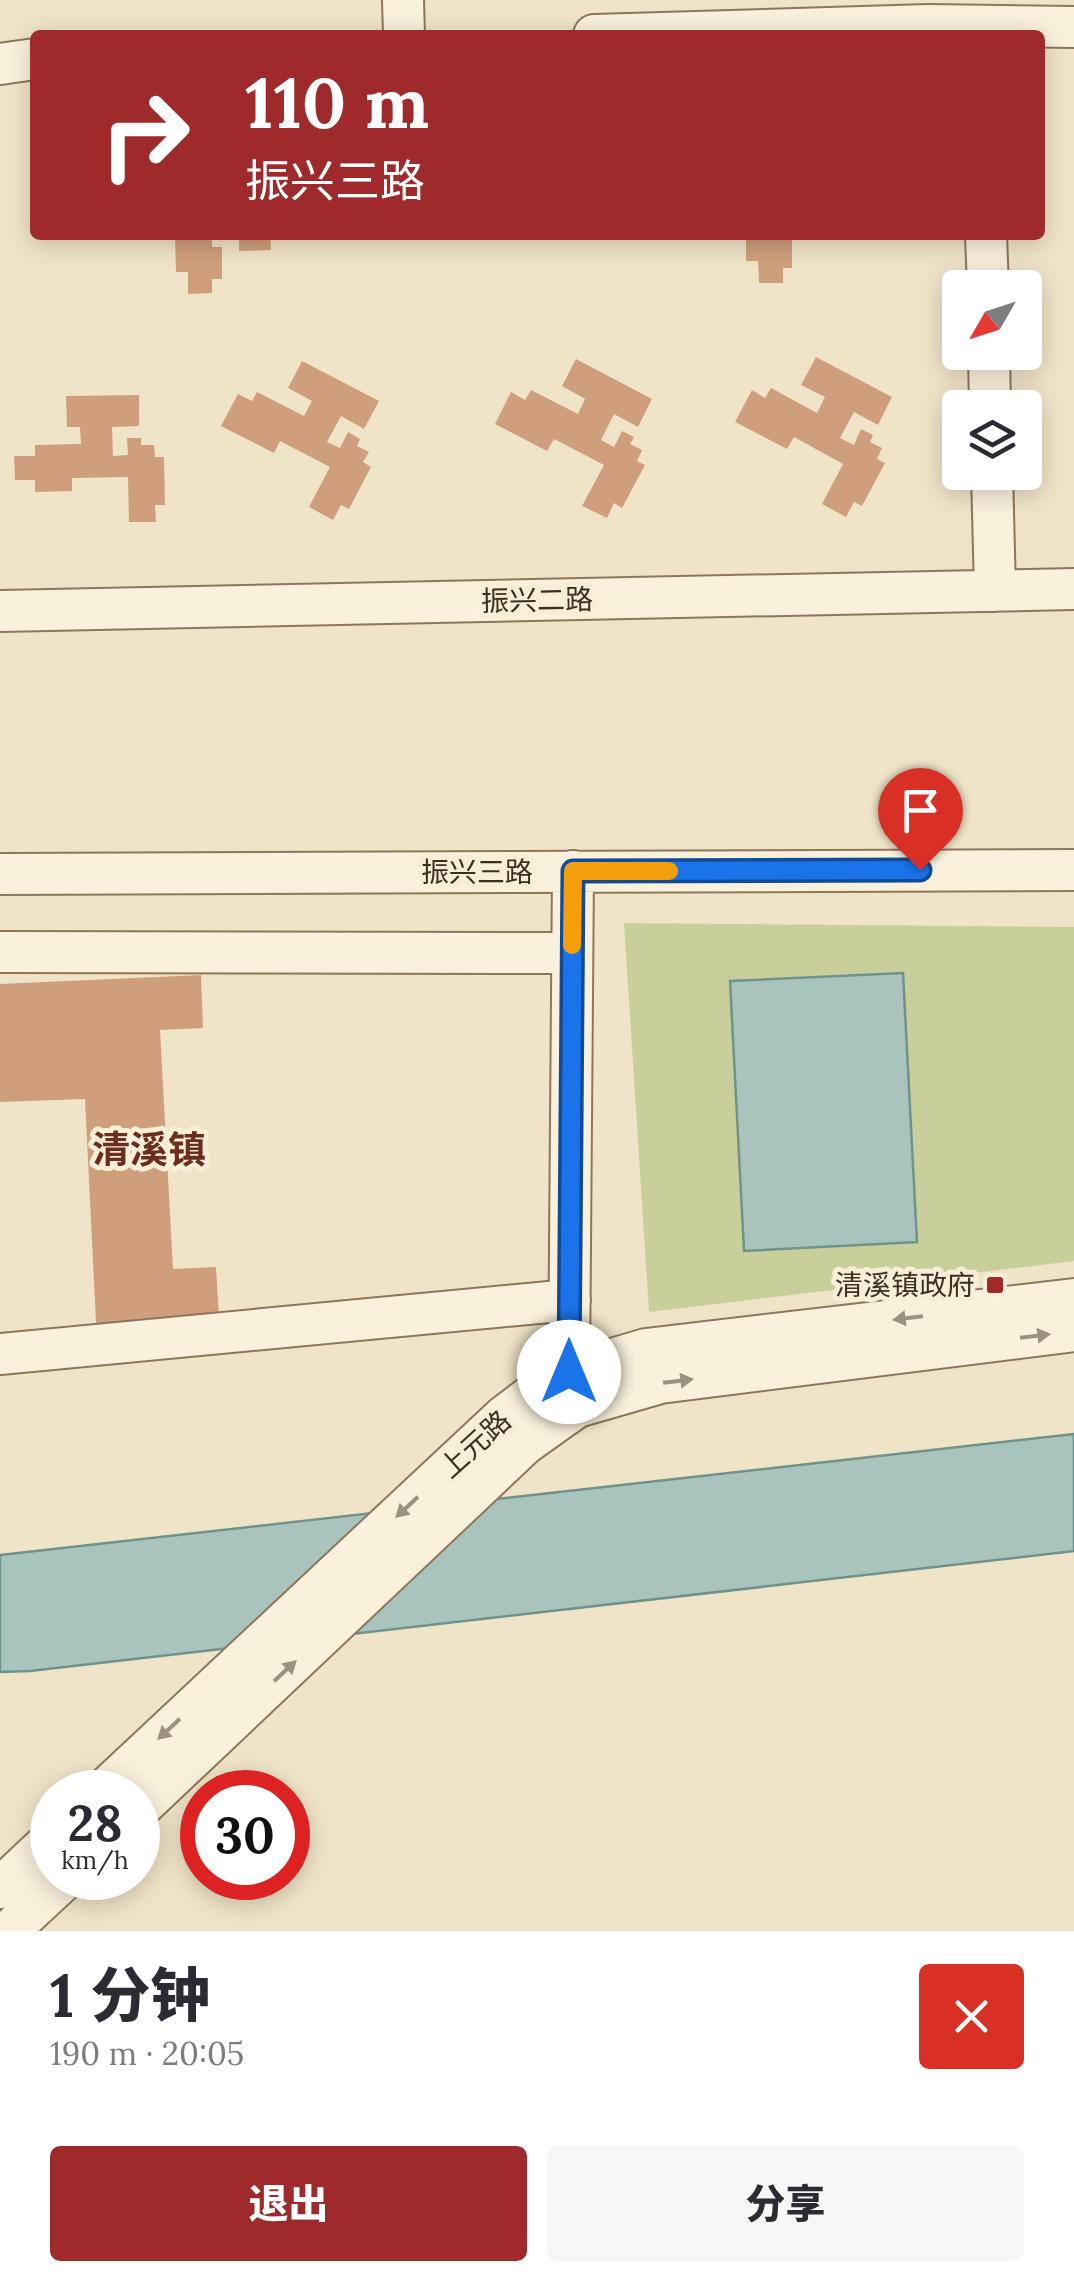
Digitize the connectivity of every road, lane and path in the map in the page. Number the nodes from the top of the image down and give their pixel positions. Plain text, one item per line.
1 (403, 0) edge
2 (981, 20) edge
3 (1074, 27) edge
4 (404, 30) edge
5 (762, 30) edge
6 (30, 60) edge
7 (0, 64) edge
8 (986, 240) edge
9 (987, 270) edge
10 (992, 490) edge
11 (1074, 589) edge
12 (995, 590) junction
13 (0, 611) edge
14 (1074, 870) edge
15 (573, 871) junction
16 (0, 874) edge
17 (0, 952) edge
18 (572, 952) junction
19 (1074, 1299) edge
20 (570, 1300) junction
21 (1074, 1331) edge
22 (0, 1354) edge
23 (569, 1372) junction
24 (514, 1430) junction
25 (127, 1770) edge
26 (160, 1788) edge
27 (30, 1860) edge
28 (0, 1888) edge
29 (42, 1900) edge
30 (9, 1931) edge

1 - 4 street
2 - 3 street
2 - 5 street
6 - 7 street
8 - 9 street
10 - 12 street
11 - 12 street, 振兴二路
12 - 13 street, 振兴二路
14 - 15 street, 振兴三路
15 - 16 street, 振兴三路
15 - 18 street
17 - 18 street
18 - 20 street
19 -> 23 street, 上元路
20 - 22 street
20 - 23 street
24 -> 21 street, 上元路
23 - 24 street, 上元路
24 -> 25 street, 上元路
26 -> 24 street, 上元路
27 - 28 street
29 - 30 street

